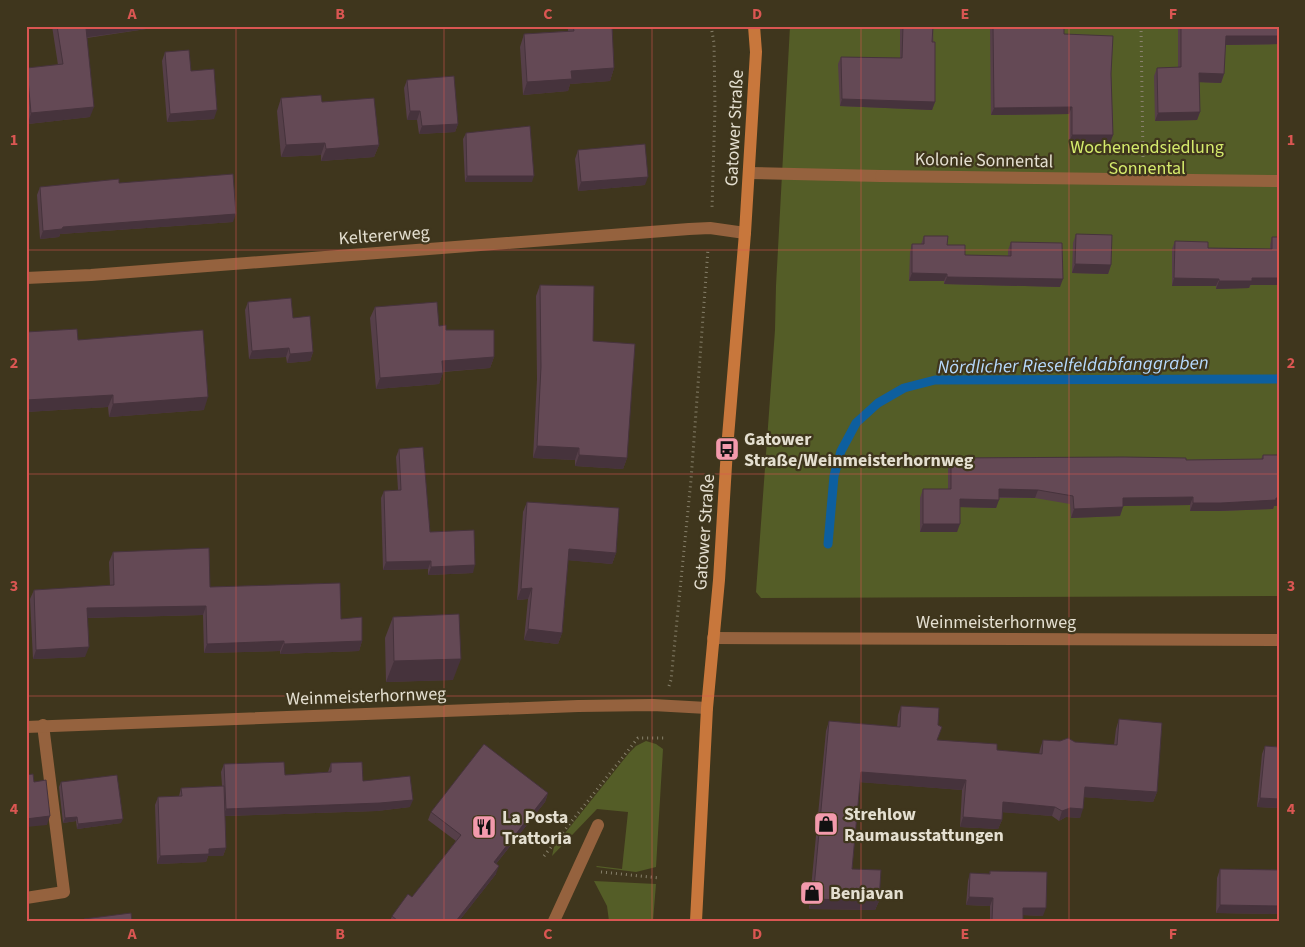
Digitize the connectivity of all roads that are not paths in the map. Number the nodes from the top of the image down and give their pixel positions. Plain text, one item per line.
1 (754, 26) edge
2 (749, 173) junction
3 (1279, 180) edge
4 (745, 233) junction
5 (26, 278) edge
6 (714, 638) junction
7 (1279, 640) edge
8 (707, 708) junction
9 (43, 726) junction
10 (26, 727) edge
11 (598, 825) dead end
12 (26, 898) edge
13 (554, 921) edge
14 (696, 921) edge

1 - 2 main road, Gatower Straße
2 - 3 street, Kolonie Sonnental
2 - 4 main road, Gatower Straße
4 - 5 street, Keltererweg
4 - 6 main road, Gatower Straße
6 - 7 street, Weinmeisterhornweg
6 - 8 main road, Gatower Straße
8 - 9 street, Weinmeisterhornweg
8 - 14 main road, Gatower Straße
9 - 10 street, Weinmeisterhornweg
9 - 12 street
11 - 13 street

